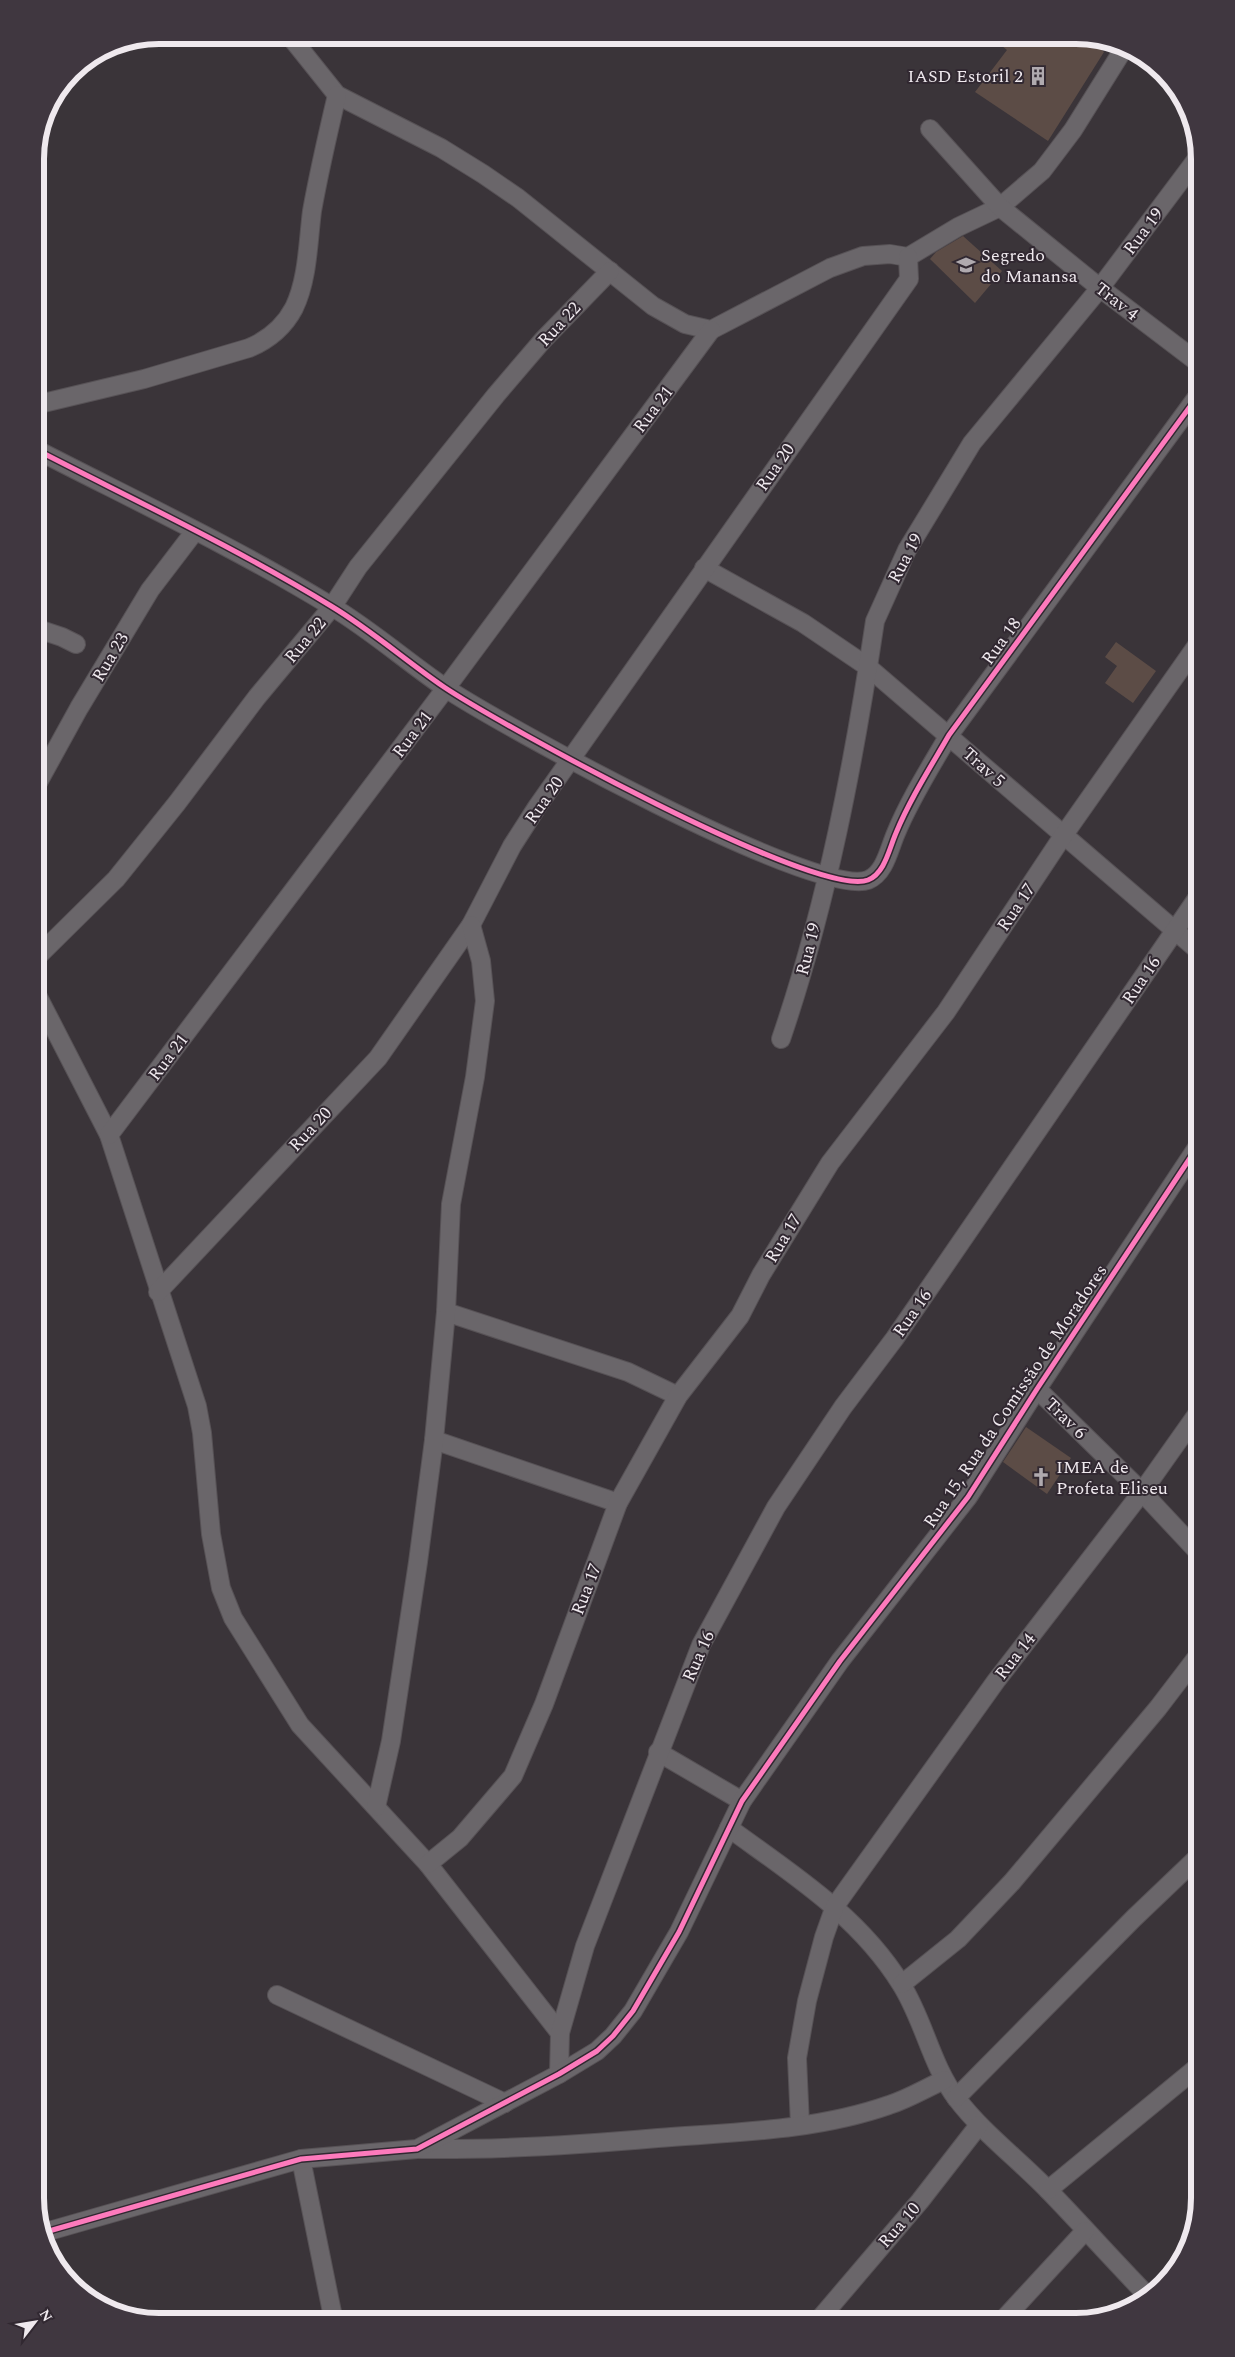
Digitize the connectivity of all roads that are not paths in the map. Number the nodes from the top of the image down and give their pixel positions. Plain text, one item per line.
1 (297, 44) edge
2 (1121, 53) edge
3 (337, 95) junction
4 (930, 129) dead end
5 (1191, 168) edge
6 (1000, 207) junction
7 (908, 257) junction
8 (610, 271) junction
9 (1100, 288) junction
10 (712, 330) junction
11 (1191, 357) edge
12 (44, 403) edge
13 (1191, 405) edge
14 (44, 454) edge
15 (195, 531) junction
16 (704, 568) junction
17 (332, 607) junction
18 (44, 631) edge
19 (76, 644) dead end
20 (1191, 654) edge
21 (868, 667) junction
22 (446, 688) junction
23 (949, 736) junction
24 (571, 760) junction
25 (44, 772) edge
26 (1063, 836) junction
27 (826, 876) junction
28 (1191, 907) edge
29 (471, 925) junction
30 (1175, 931) junction
31 (1191, 944) edge
32 (44, 950) edge
33 (44, 1009) edge
34 (781, 1039) dead end
35 (108, 1135) junction
36 (1191, 1156) edge
37 (158, 1292) junction
38 (446, 1312) junction
39 (1037, 1389) junction
40 (678, 1396) junction
41 (1191, 1423) edge
42 (434, 1440) junction
43 (1142, 1492) junction
44 (618, 1503) junction
45 (1191, 1544) edge
46 (1191, 1664) edge
47 (658, 1752) junction
48 (742, 1801) junction
49 (376, 1807) junction
50 (729, 1828) junction
51 (428, 1864) junction
52 (1191, 1864) edge
53 (835, 1906) junction
54 (902, 1984) junction
55 (277, 1995) dead end
56 (560, 2033) junction
57 (1191, 2072) edge
58 (559, 2074) junction
59 (944, 2080) junction
60 (956, 2098) junction
61 (504, 2103) junction
62 (800, 2125) junction
63 (979, 2125) junction
64 (417, 2149) junction
65 (302, 2159) junction
66 (1048, 2190) junction
67 (49, 2231) edge
68 (1085, 2232) junction
69 (1144, 2292) edge
70 (332, 2313) edge
71 (824, 2313) edge
72 (1009, 2313) edge

1 - 3 street
2 - 6 street
3 - 8 street
3 - 12 street
4 - 6 street, Trav 4
5 - 9 street, Rua 19
6 - 7 street
6 - 9 street, Trav 4
7 - 10 street
7 - 16 street, Rua 20
8 - 10 street
8 - 17 street, Rua 22
9 - 11 street, Trav 4
9 - 21 street, Rua 19
10 - 22 street, Rua 21
13 - 23 street, Rua 18
14 - 15 street, Rua 18
15 - 17 street, Rua 18
15 - 25 street, Rua 23
16 - 21 street, Trav 5
16 - 24 street, Rua 20
17 - 22 street, Rua 18
17 - 32 street, Rua 22
18 - 19 street
20 - 26 street, Rua 17
21 - 23 street, Trav 5
21 - 27 street, Rua 19
22 - 24 street, Rua 18
22 - 35 street, Rua 21
23 - 26 street, Trav 5
23 - 27 street, Rua 18
24 - 27 street, Rua 18
24 - 29 street, Rua 20
26 - 30 street, Trav 5
26 - 40 street, Rua 17
27 - 34 street, Rua 19
28 - 30 street, Rua 16
29 - 37 street, Rua 20
29 - 38 street
30 - 31 street, Trav 5
30 - 47 street, Rua 16
33 - 35 street
35 - 37 street
36 - 39 street, Rua 15, Rua da Comissão de Moradores
37 - 49 street
38 - 40 street
38 - 42 street
39 - 43 street, Trav 6
39 - 48 street, Rua 15, Rua da Comissão de Moradores
40 - 44 street, Rua 17
41 - 43 street, Rua 14
42 - 44 street
42 - 49 street
43 - 45 street, Trav 6
43 - 53 street, Rua 14
44 - 51 street, Rua 17
46 - 54 street
47 - 48 street
47 - 56 street, Rua 16
48 - 50 street, Rua 15, Rua da Comissão de Moradores
49 - 51 street
50 - 53 street
50 - 58 street, Rua 15, Rua da Comissão de Moradores
51 - 56 street
52 - 60 street
53 - 54 street
53 - 62 street, Rua 14
54 - 59 street
55 - 61 street
56 - 58 street, Rua 16
57 - 66 street
58 - 61 street, Rua 15, Rua da Comissão de Moradores
59 - 60 street
59 - 62 street
60 - 63 street
61 - 64 street, Rua 15, Rua da Comissão de Moradores
62 - 64 street
63 - 66 street
63 - 71 street, Rua 10
64 - 65 street
65 - 67 street
65 - 70 street
66 - 68 street
68 - 69 street
68 - 72 street

